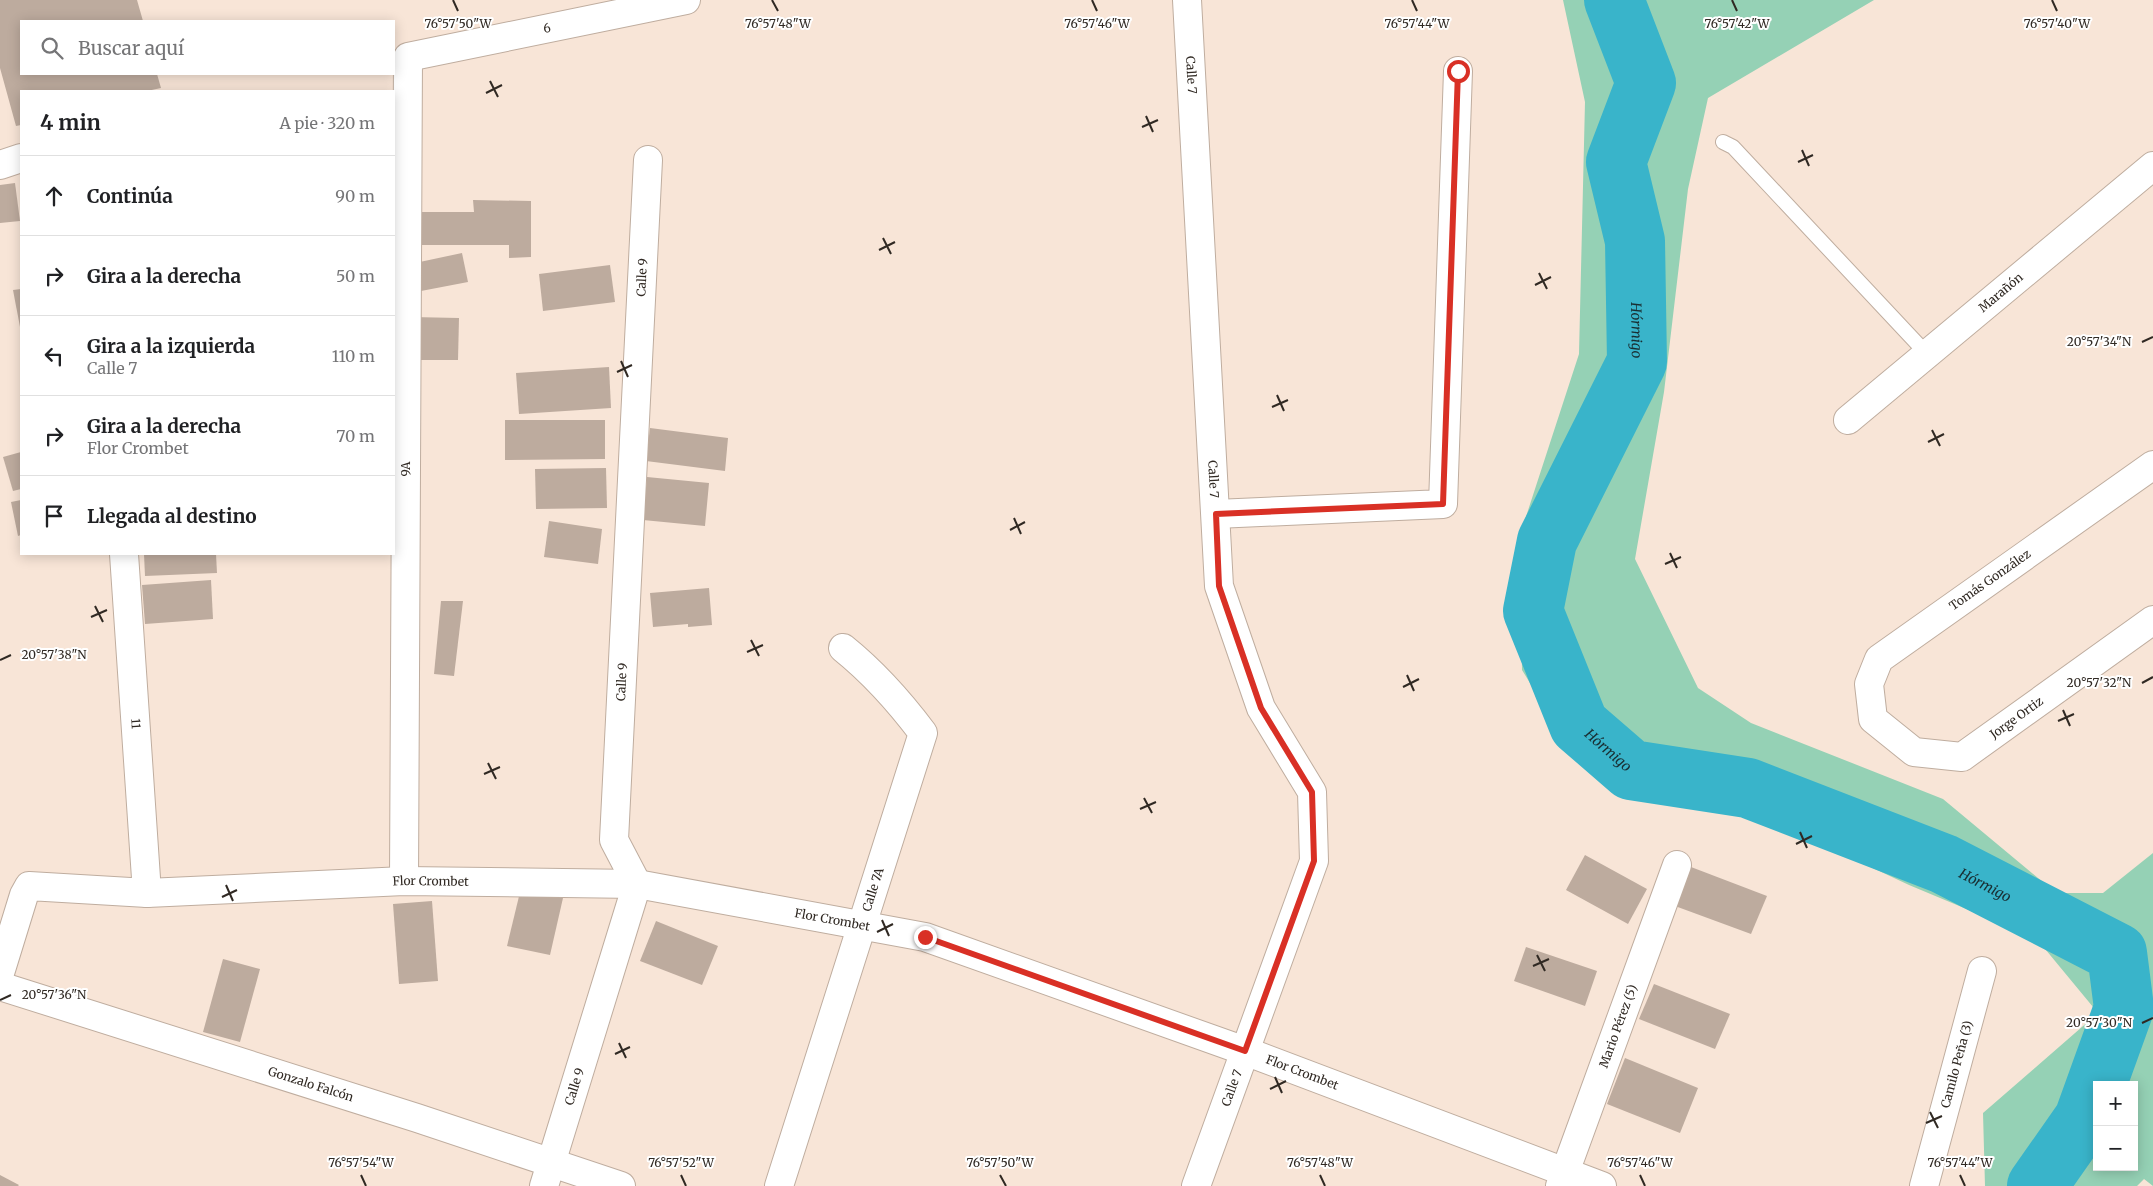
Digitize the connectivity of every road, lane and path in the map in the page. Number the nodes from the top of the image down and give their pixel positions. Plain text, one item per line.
1 (686, 0) edge
2 (1187, 0) edge
3 (408, 57) joint
4 (1458, 71) dead end
5 (1723, 142) dead end
6 (20, 158) edge
7 (648, 160) dead end
8 (0, 165) edge
9 (2153, 166) edge
10 (1927, 354) junction
11 (1848, 420) dead end
12 (2153, 465) edge
13 (1216, 514) junction
14 (124, 555) edge
15 (2153, 620) edge
16 (843, 648) dead end
17 (1873, 719) joint
18 (1677, 866) dead end
19 (404, 881) junction
20 (637, 884) junction
21 (147, 893) junction
22 (861, 926) junction
23 (1982, 971) dead end
24 (0, 973) edge
25 (0, 986) edge
26 (1245, 1051) junction
27 (548, 1175) edge
28 (1563, 1179) edge
29 (621, 1186) edge
30 (779, 1186) edge
31 (1196, 1186) edge
32 (1602, 1186) edge
33 (1924, 1186) edge

1 - 3 street, 6
2 - 13 street, Calle 7
3 - 19 street, 9A
4 - 13 street
5 - 10 lane
6 - 8 street
7 - 20 street, Calle 9
9 - 10 street, Marañón
10 - 11 street, Marañón
12 - 17 street, Tomás González
13 - 26 street, Calle 7
14 - 21 street, 11
15 - 17 street, Jorge Ortiz
16 - 22 street, Calle 7A
18 - 28 street, Mario Pérez (5)
19 - 20 street, Flor Crombet
19 - 21 street, Flor Crombet
20 - 22 street, Flor Crombet
20 - 27 street, Calle 9
21 - 24 street, Flor Crombet
22 - 26 street, Flor Crombet
22 - 30 street, Calle 7A
23 - 33 street, Camilo Peña (3)
25 - 27 street, Gonzalo Falcón
26 - 28 street, Flor Crombet
26 - 31 street, Calle 7
27 - 29 street, Gonzalo Falcón
28 - 32 street, Flor Crombet

